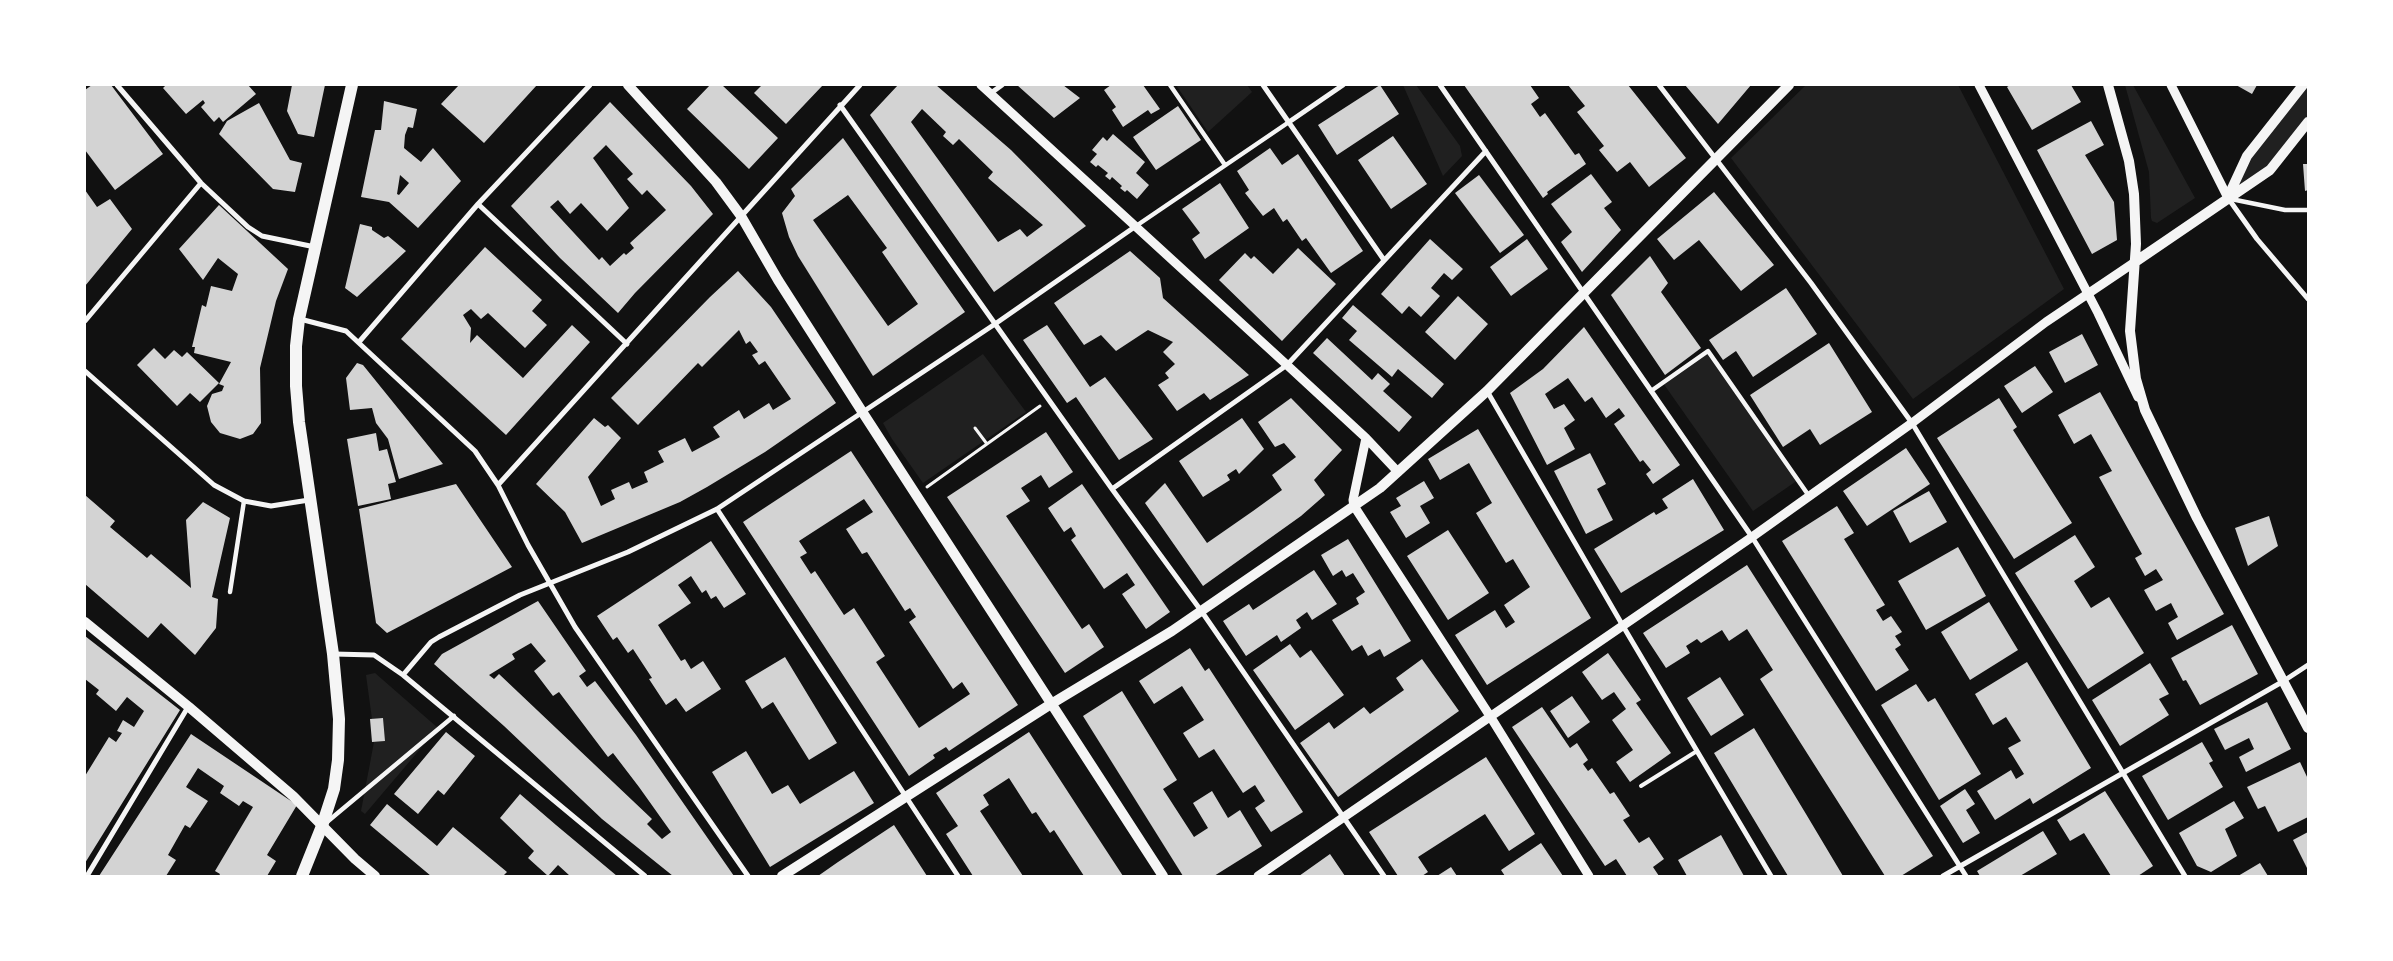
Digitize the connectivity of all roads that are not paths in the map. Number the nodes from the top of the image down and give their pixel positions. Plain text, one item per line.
1 (117, 85) edge
2 (352, 85) edge
3 (590, 85) edge
4 (628, 85) edge
5 (860, 85) edge
6 (981, 85) edge
7 (1002, 85) edge
8 (1170, 85) edge
9 (1263, 85) edge
10 (1343, 85) edge
11 (1440, 85) edge
12 (1659, 85) edge
13 (1789, 85) edge
14 (1980, 85) edge
15 (2108, 85) edge
16 (2171, 85) edge
17 (2303, 85) edge
18 (990, 93) junction
19 (840, 105) junction
20 (1289, 122) junction
21 (2308, 122) edge
22 (1486, 151) junction
23 (1716, 158) junction
24 (1225, 165) junction
25 (201, 183) junction
26 (2228, 198) junction
27 (478, 204) junction
28 (2308, 210) edge
29 (741, 216) junction
30 (1136, 226) junction
31 (315, 247) junction
32 (1384, 260) junction
33 (2135, 262) junction
34 (1583, 292) junction
35 (2088, 294) junction
36 (2308, 299) edge
37 (299, 319) junction
38 (85, 321) edge
39 (995, 324) junction
40 (359, 342) junction
41 (627, 344) junction
42 (1287, 365) junction
43 (85, 371) edge
44 (1488, 391) junction
45 (1651, 391) junction
46 (2144, 410) junction
47 (863, 413) junction
48 (1912, 423) junction
49 (1366, 438) junction
50 (1398, 472) junction
51 (498, 485) junction
52 (1112, 489) junction
53 (1809, 496) junction
54 (310, 500) junction
55 (244, 501) junction
56 (1354, 506) junction
57 (717, 509) junction
58 (1752, 537) junction
59 (551, 583) junction
60 (230, 592) dead end
61 (1202, 612) junction
62 (85, 622) edge
63 (1622, 626) junction
64 (333, 654) junction
65 (2308, 665) edge
66 (403, 675) junction
67 (2282, 682) junction
68 (1052, 704) junction
69 (189, 707) junction
70 (454, 716) junction
71 (1490, 716) junction
72 (2308, 728) edge
73 (1697, 751) junction
74 (2124, 773) junction
75 (1641, 786) dead end
76 (908, 798) junction
77 (1342, 817) junction
78 (322, 826) junction
79 (1960, 866) junction
80 (87, 876) edge
81 (302, 876) edge
82 (375, 876) edge
83 (645, 876) edge
84 (748, 876) edge
85 (782, 876) edge
86 (958, 876) edge
87 (1163, 876) edge
88 (1258, 876) edge
89 (1384, 876) edge
90 (1589, 876) edge
91 (1771, 876) edge
92 (1943, 876) edge
93 (1966, 876) edge
94 (2185, 876) edge

1 - 25 street
2 - 31 main road
3 - 27 street
4 - 29 main road
5 - 19 street
6 - 18 street
7 - 18 street
8 - 24 street
9 - 20 street
10 - 20 street
11 - 22 street
12 - 23 street
13 - 23 main road
14 - 35 street
15 - 33 main road
16 - 26 street
17 - 26 main road
18 - 30 street
19 - 29 street
19 - 39 street
20 - 24 street
20 - 32 street
21 - 26 main road
22 - 32 street
22 - 34 street
23 - 34 main road
23 - 48 street
24 - 30 street
25 - 31 street
25 - 38 street
26 - 28 street
26 - 33 main road
26 - 36 street
27 - 40 street
27 - 41 street
29 - 41 street
29 - 47 main road
30 - 39 street
30 - 42 street
31 - 37 main road
32 - 42 street
33 - 35 street
33 - 46 main road
34 - 44 main road
34 - 45 street
35 - 46 street
35 - 48 street
37 - 40 street
37 - 54 main road
39 - 47 street
39 - 52 street
40 - 51 street
41 - 51 street
42 - 49 street
42 - 52 street
43 - 55 street
44 - 50 main road
44 - 63 street
45 - 53 street
45 - 58 street
46 - 67 main road
47 - 57 street
47 - 68 main road
48 - 53 street
48 - 74 street
49 - 50 street
49 - 56 street
50 - 56 main road
51 - 59 street
52 - 61 street
53 - 58 street
54 - 55 street
54 - 64 main road
55 - 60 street
56 - 61 main road
56 - 71 street
57 - 59 street
57 - 76 street
58 - 63 street
58 - 79 street
59 - 66 street
59 - 84 street
61 - 68 main road
61 - 77 street
62 - 69 main road
63 - 71 street
63 - 73 street
64 - 66 street
64 - 78 main road
65 - 67 street
66 - 70 street
67 - 72 main road
67 - 74 street
68 - 76 main road
68 - 87 main road
69 - 78 main road
69 - 80 street
70 - 78 street
70 - 83 street
71 - 77 street
71 - 90 street
73 - 75 lane
73 - 91 street
74 - 79 street
74 - 94 street
76 - 85 main road
76 - 86 street
77 - 88 street
77 - 89 street
78 - 81 main road
78 - 82 main road
79 - 92 street
79 - 93 street

